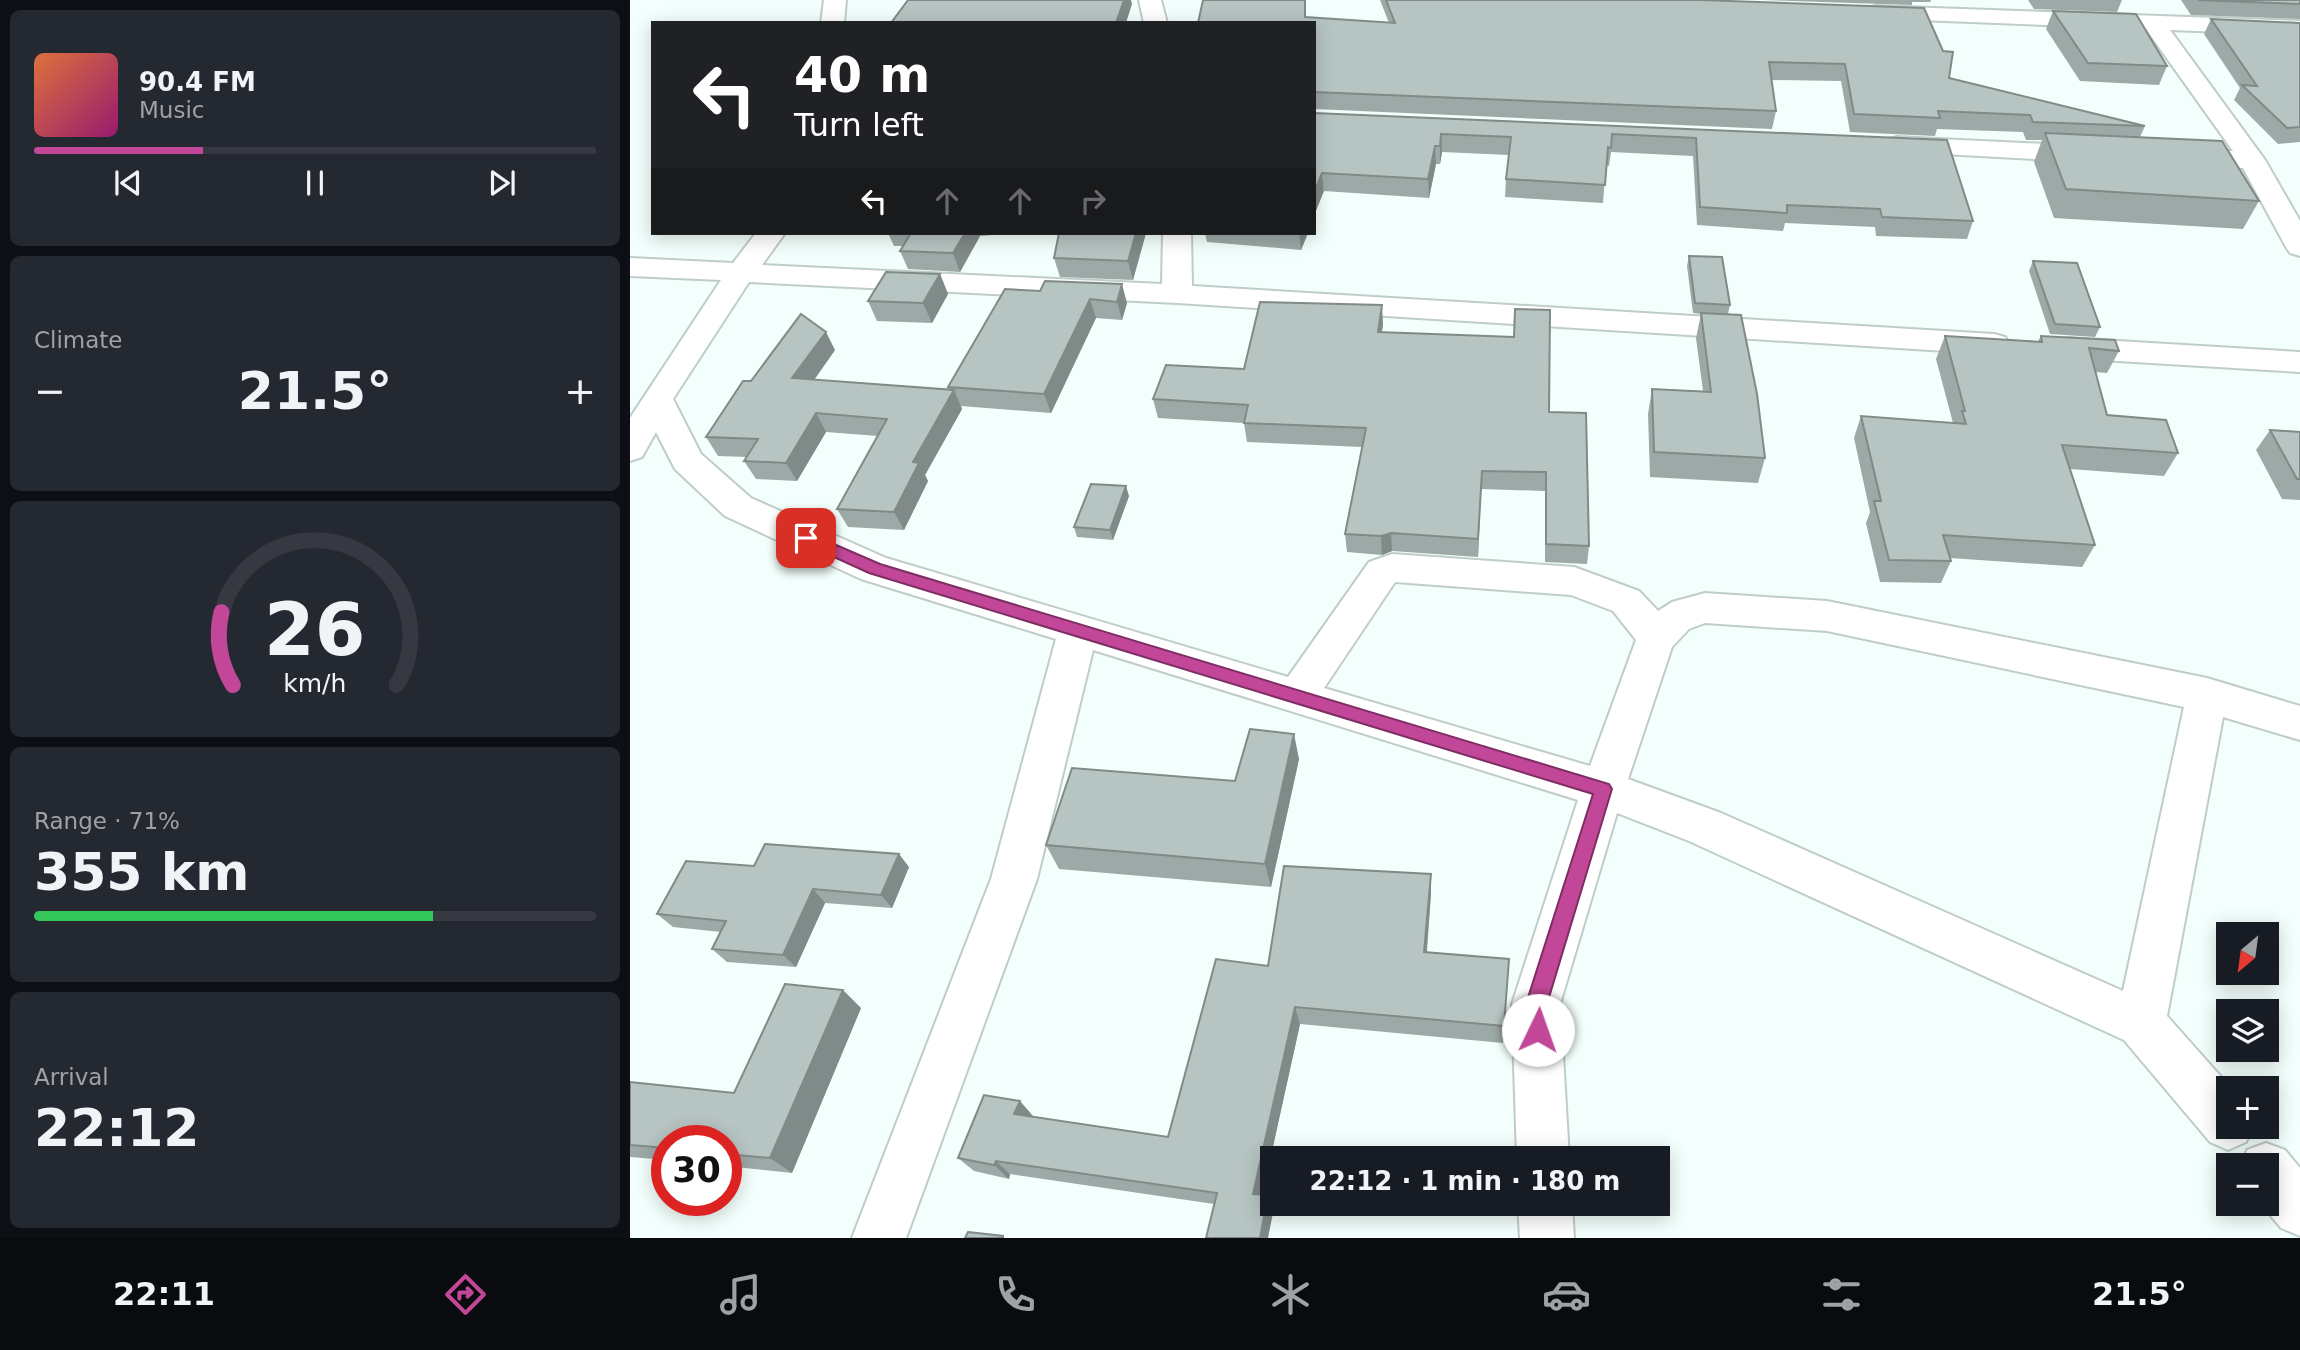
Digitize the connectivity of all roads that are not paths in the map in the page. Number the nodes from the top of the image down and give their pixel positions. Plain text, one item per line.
1 (835, 0) edge
2 (1150, 0) edge
3 (2300, 19) edge
4 (832, 21) edge
5 (1155, 21) edge
6 (2153, 23) junction
7 (2300, 28) edge
8 (1878, 144) edge
9 (2112, 155) edge
10 (2150, 157) edge
11 (2252, 160) junction
12 (769, 235) edge
13 (1177, 235) edge
14 (2300, 247) edge
15 (630, 267) edge
16 (741, 272) junction
17 (1177, 294) junction
18 (2300, 362) edge
19 (657, 399) junction
20 (630, 449) edge
21 (1078, 631) junction
22 (1657, 637) junction
23 (2207, 695) junction
24 (1297, 696) junction
25 (2300, 723) edge
26 (1603, 789) junction
27 (2141, 1023) junction
28 (2216, 1111) edge
29 (2240, 1139) edge
30 (1542, 1146) edge
31 (2253, 1153) edge
32 (2279, 1184) edge
33 (2300, 1209) edge
34 (1546, 1216) edge
35 (879, 1238) edge
36 (1547, 1238) edge

1 - 4 street
2 - 5 street
3 - 6 street
6 - 7 street
6 - 11 street
8 - 9 street
10 - 11 street
11 - 14 street
12 - 16 street
13 - 17 street
15 - 16 street
16 - 17 street
16 - 19 street
17 - 18 street
19 - 20 street
19 - 21 street
21 - 24 street
21 - 35 street
22 - 23 street
22 - 24 street
22 - 26 street
23 - 25 street
23 - 27 street
24 - 26 street
26 - 27 street
26 - 30 street
27 - 28 street
29 - 31 street
32 - 33 street
34 - 36 street

